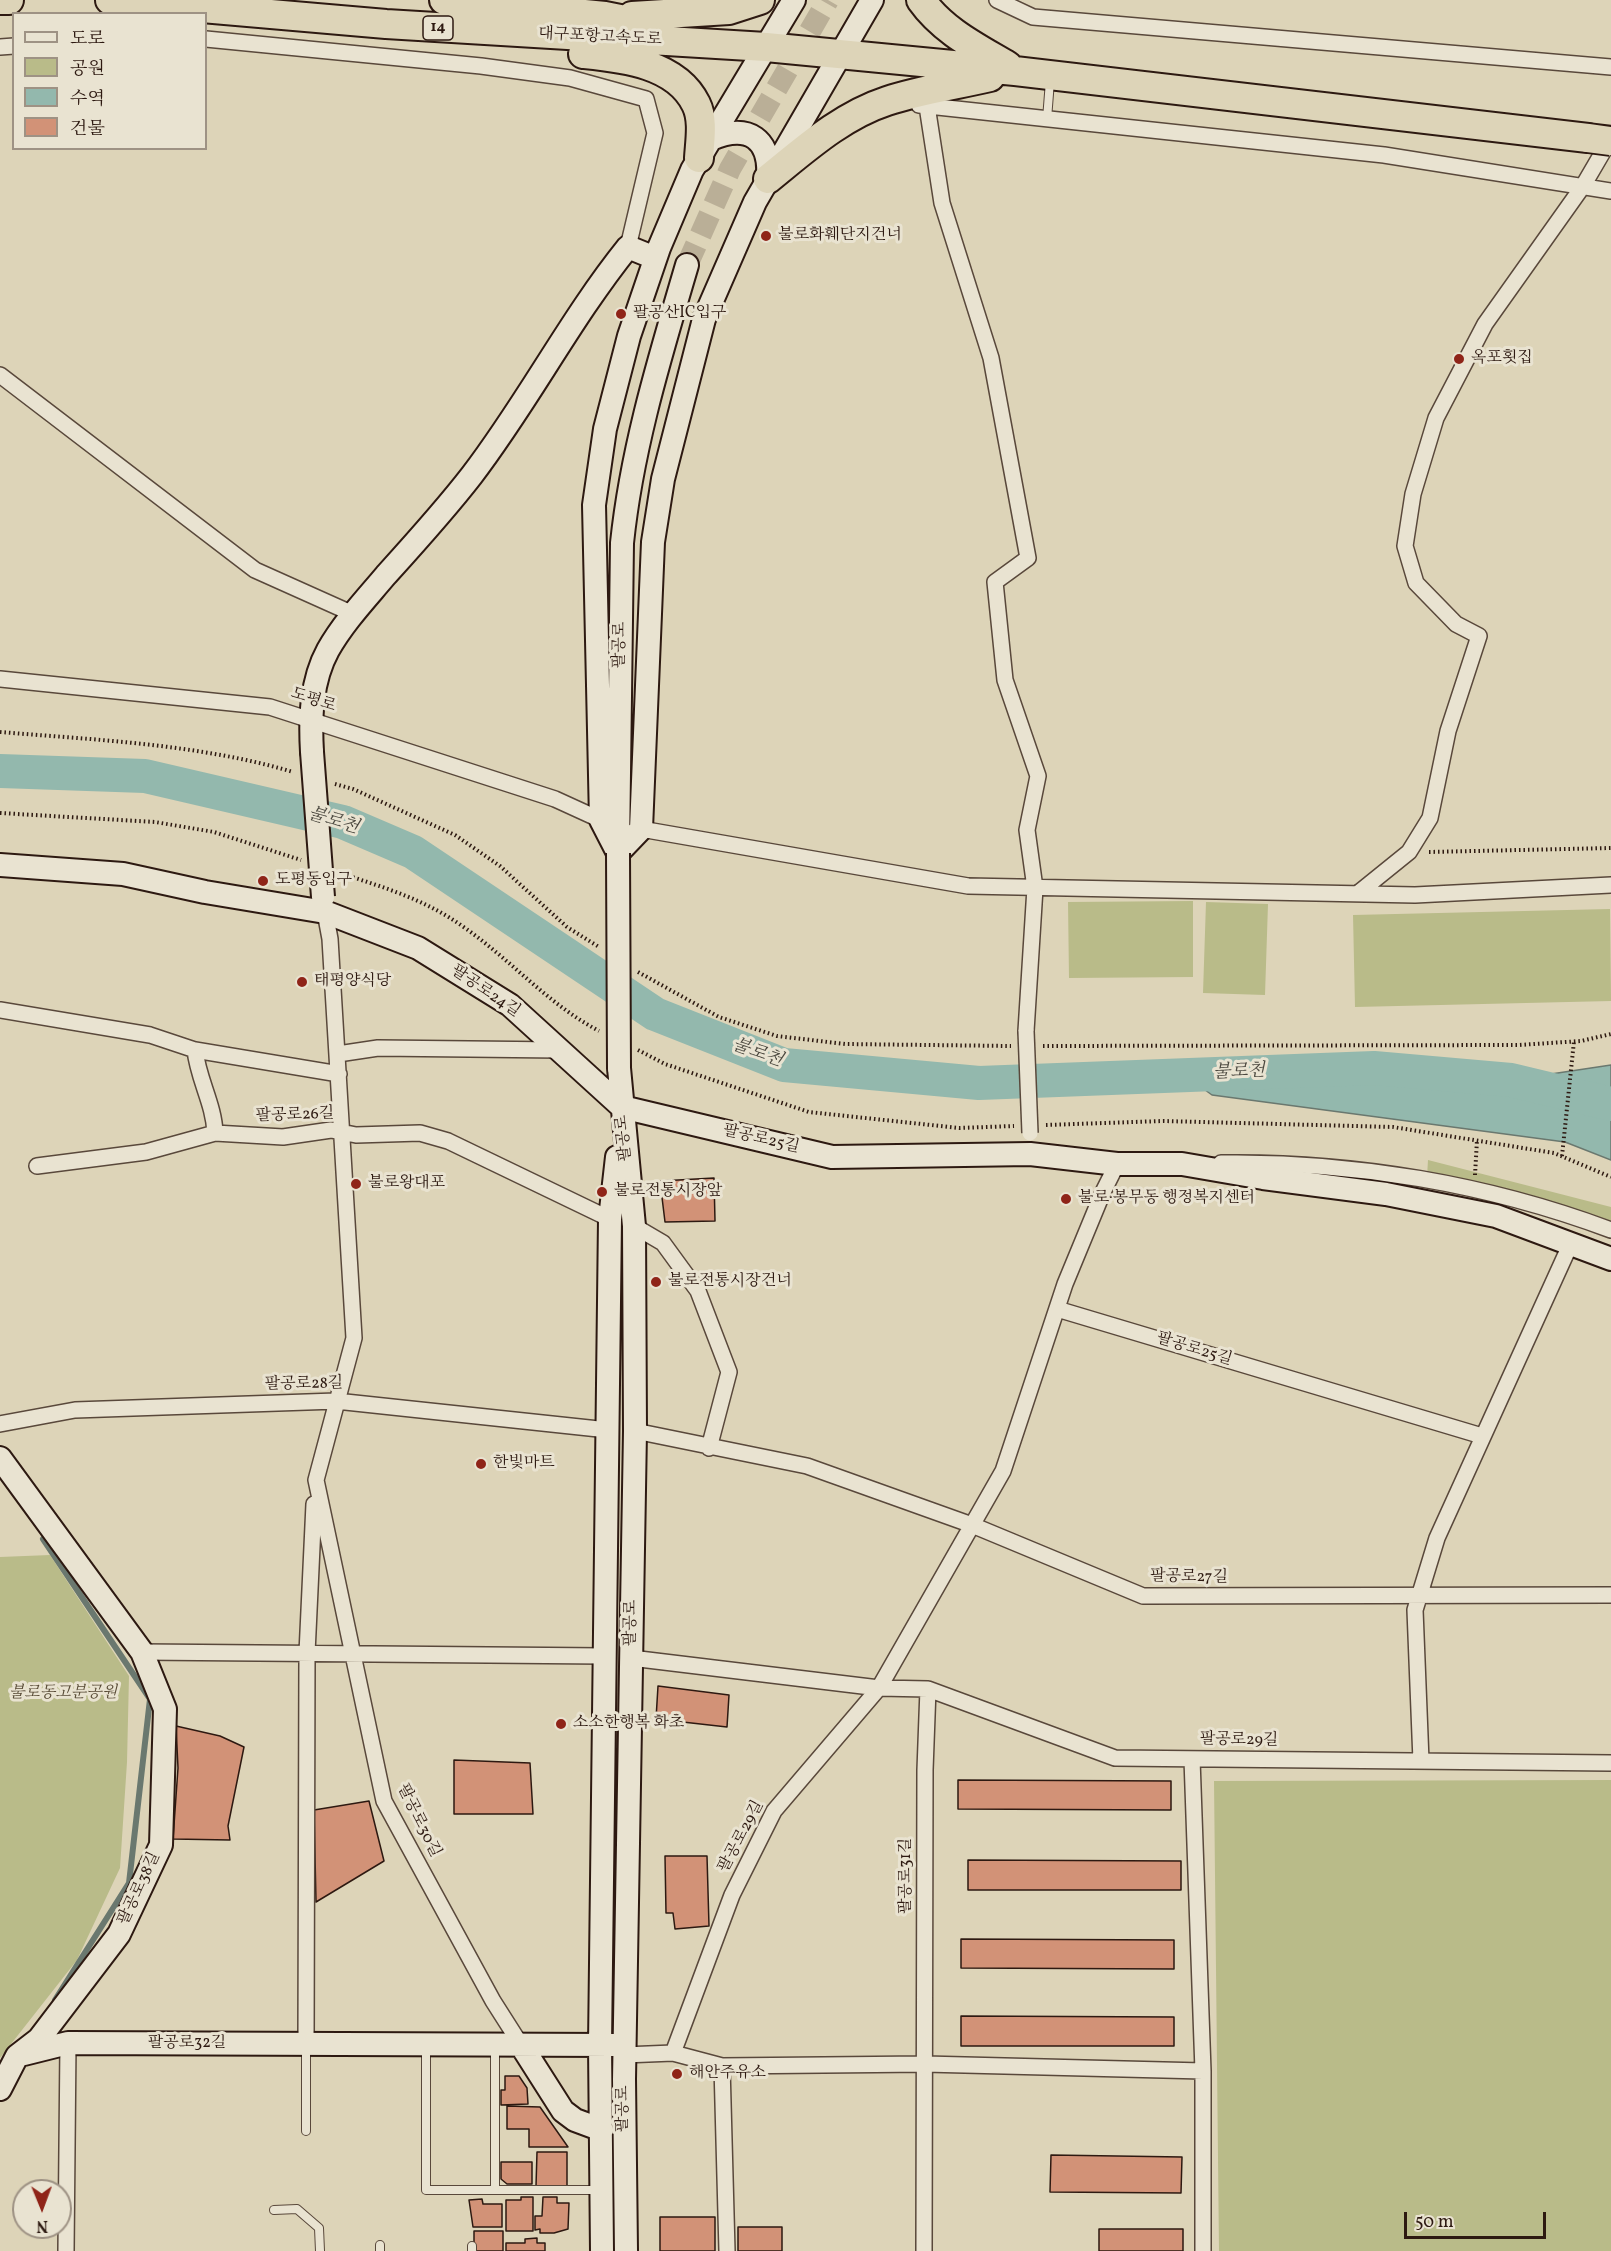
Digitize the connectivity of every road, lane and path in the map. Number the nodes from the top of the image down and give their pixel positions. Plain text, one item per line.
1 (0, 0) edge
2 (9, 0) edge
3 (110, 0) edge
4 (444, 0) edge
5 (760, 0) edge
6 (794, 0) edge
7 (873, 0) edge
8 (921, 0) edge
9 (997, 0) edge
10 (605, 16) junction
11 (207, 24) edge
12 (386, 24) junction
13 (528, 34) junction
14 (207, 39) edge
15 (766, 47) junction
16 (842, 56) junction
17 (1611, 67) edge
18 (1015, 71) junction
19 (1051, 75) junction
20 (886, 101) junction
21 (927, 106) junction
22 (1047, 119) junction
23 (1603, 139) edge
24 (705, 149) junction
25 (768, 179) junction
26 (1583, 186) junction
27 (1611, 191) edge
28 (628, 247) junction
29 (655, 258) junction
30 (687, 265) tunnel mouth
31 (0, 375) edge
32 (351, 614) junction
33 (0, 679) edge
34 (310, 719) junction
35 (0, 732) edge
36 (297, 773) dead end
37 (331, 783) dead end
38 (0, 813) edge
39 (601, 820) junction
40 (641, 829) junction
41 (1611, 848) edge
42 (1409, 852) junction
43 (618, 853) junction
44 (304, 861) dead end
45 (0, 865) edge
46 (338, 872) dead end
47 (1611, 885) edge
48 (1035, 888) junction
49 (1357, 894) junction
50 (324, 905) junction
51 (607, 952) dead end
52 (637, 970) dead end
53 (0, 1010) edge
54 (602, 1032) dead end
55 (1611, 1034) edge
56 (1574, 1041) junction
57 (1020, 1046) dead end
58 (1031, 1046) dead end
59 (633, 1048) dead end
60 (195, 1050) junction
61 (560, 1050) junction
62 (338, 1054) junction
63 (339, 1074) junction
64 (622, 1107) junction
65 (1016, 1126) dead end
66 (343, 1132) junction
67 (215, 1133) junction
68 (1033, 1137) junction
69 (1477, 1140) junction
70 (1562, 1156) junction
71 (1118, 1164) junction
72 (1182, 1164) junction
73 (37, 1166) dead end
74 (1611, 1177) edge
75 (1474, 1178) dead end
76 (610, 1219) junction
77 (634, 1226) junction
78 (1611, 1230) edge
79 (1571, 1243) junction
80 (1607, 1262) edge
81 (1057, 1309) junction
82 (336, 1401) junction
83 (0, 1424) edge
84 (608, 1430) junction
85 (635, 1431) junction
86 (1482, 1436) junction
87 (709, 1448) junction
88 (0, 1458) edge
89 (316, 1480) junction
90 (972, 1524) junction
91 (1611, 1595) edge
92 (1419, 1597) junction
93 (142, 1652) junction
94 (307, 1653) junction
95 (351, 1653) junction
96 (604, 1656) junction
97 (631, 1658) junction
98 (879, 1688) junction
99 (928, 1689) junction
100 (1192, 1759) junction
101 (1421, 1761) junction
102 (1611, 1763) edge
103 (68, 2043) junction
104 (306, 2044) junction
105 (426, 2045) junction
106 (495, 2045) junction
107 (521, 2045) junction
108 (600, 2045) junction
109 (624, 2049) junction
110 (673, 2053) junction
111 (8, 2057) edge
112 (926, 2064) junction
113 (722, 2066) junction
114 (1203, 2070) junction
115 (0, 2089) edge
116 (602, 2130) junction
117 (306, 2131) dead end
118 (495, 2190) junction
119 (602, 2190) junction
120 (274, 2210) dead end
121 (66, 2251) edge
122 (320, 2251) edge
123 (602, 2251) edge
124 (626, 2251) edge
125 (727, 2251) edge
126 (924, 2251) edge
127 (1203, 2251) edge

1 - 2 highway
3 - 12 highway, 대구포항고속도로 / 14
4 - 10 highway, 대구포항고속도로 / 14
5 - 10 highway
6 - 15 main road
7 - 16 main road
8 - 18 highway
9 - 17 street
10 - 15 highway, 대구포항고속도로 / 14
11 - 12 highway
12 - 13 highway, 대구포항고속도로 / 14
13 - 15 highway, 대구포항고속도로 / 14
13 - 24 highway
14 - 28 street
15 - 16 highway
15 - 24 main road
16 - 18 highway
16 - 25 main road
18 - 19 highway
18 - 20 highway
19 - 22 lane
19 - 23 highway
20 - 21 street
20 - 25 highway
21 - 22 street
21 - 48 street
22 - 26 street
23 - 26 street
24 - 25 main road
24 - 29 main road
25 - 40 main road
26 - 27 street
26 - 42 street
28 - 29 main road
28 - 32 main road
29 - 39 main road
30 - 43 main road, 팔공로
31 - 32 street
32 - 34 main road
33 - 34 street, 도평로
34 - 39 street, 도평로
34 - 50 main road, bridge
35 - 36 path
37 - 51 path
38 - 44 path
39 - 43 main road
40 - 43 main road
40 - 48 street
41 - 42 path
42 - 49 street
43 - 64 main road, 팔공로, bridge
45 - 50 main road, 팔공로24길
46 - 54 path
47 - 49 street
48 - 49 street
48 - 68 street, bridge
50 - 61 main road, 팔공로24길
50 - 62 street
52 - 57 path
53 - 60 street
55 - 56 path
56 - 58 path
56 - 70 path
59 - 65 path
60 - 63 street
60 - 67 street
61 - 62 street
61 - 64 main road, 팔공로24길
62 - 63 street
63 - 66 street
64 - 68 main road, 팔공로25길
64 - 76 main road, 팔공로
64 - 77 main road, 팔공로
66 - 67 street, 팔공로26길
66 - 76 street, 팔공로26길
66 - 82 street, 팔공로30길
67 - 73 street, 팔공로26길
68 - 69 path
68 - 71 main road, 팔공로25길
69 - 70 path
69 - 75 path
70 - 74 path
71 - 72 main road, 팔공로25길
71 - 81 street
72 - 78 street
72 - 79 main road, 팔공로25길
76 - 84 main road, 팔공로
77 - 85 main road, 팔공로
77 - 87 street
79 - 80 main road, 팔공로25길
79 - 86 street
81 - 86 street, 팔공로25길
81 - 90 street
82 - 83 street, 팔공로28길
82 - 84 street, 팔공로28길
82 - 89 street, 팔공로30길
84 - 96 main road, 팔공로
85 - 87 street, 팔공로27길
85 - 97 main road, 팔공로
86 - 92 street
87 - 90 street, 팔공로27길
88 - 93 main road, 팔공로38길
89 - 94 street, 팔공로30길
89 - 95 street, 팔공로30길
90 - 92 street, 팔공로27길
90 - 98 street, 팔공로29길
91 - 92 street, 팔공로27길
92 - 101 street
93 - 94 street
93 - 111 main road, 팔공로38길
94 - 95 street
94 - 104 street, 팔공로30길
95 - 96 street
95 - 107 street, 팔공로30길
96 - 108 main road, 팔공로
97 - 98 street, 팔공로29길
97 - 109 main road, 팔공로
98 - 99 street, 팔공로29길
98 - 110 street, 팔공로29길
99 - 100 street, 팔공로29길
99 - 112 street, 팔공로31길
100 - 101 street, 팔공로29길
100 - 114 street
101 - 102 street, 팔공로29길
103 - 104 main road, 팔공로32길
103 - 111 main road, 팔공로32길
103 - 121 street
104 - 105 main road, 팔공로32길
104 - 117 lane
105 - 106 main road, 팔공로32길
105 - 118 lane
106 - 107 main road, 팔공로32길
106 - 118 lane
107 - 108 main road, 팔공로32길
107 - 116 main road
108 - 109 main road, 팔공로32길
108 - 116 main road, 팔공로
109 - 110 street
109 - 124 main road, 팔공로
110 - 113 street
111 - 115 main road, 팔공로38길
112 - 113 street
112 - 114 street
112 - 126 street, 팔공로31길
113 - 125 street
114 - 127 street
116 - 119 main road, 팔공로
118 - 119 lane
119 - 123 main road, 팔공로
120 - 122 lane

